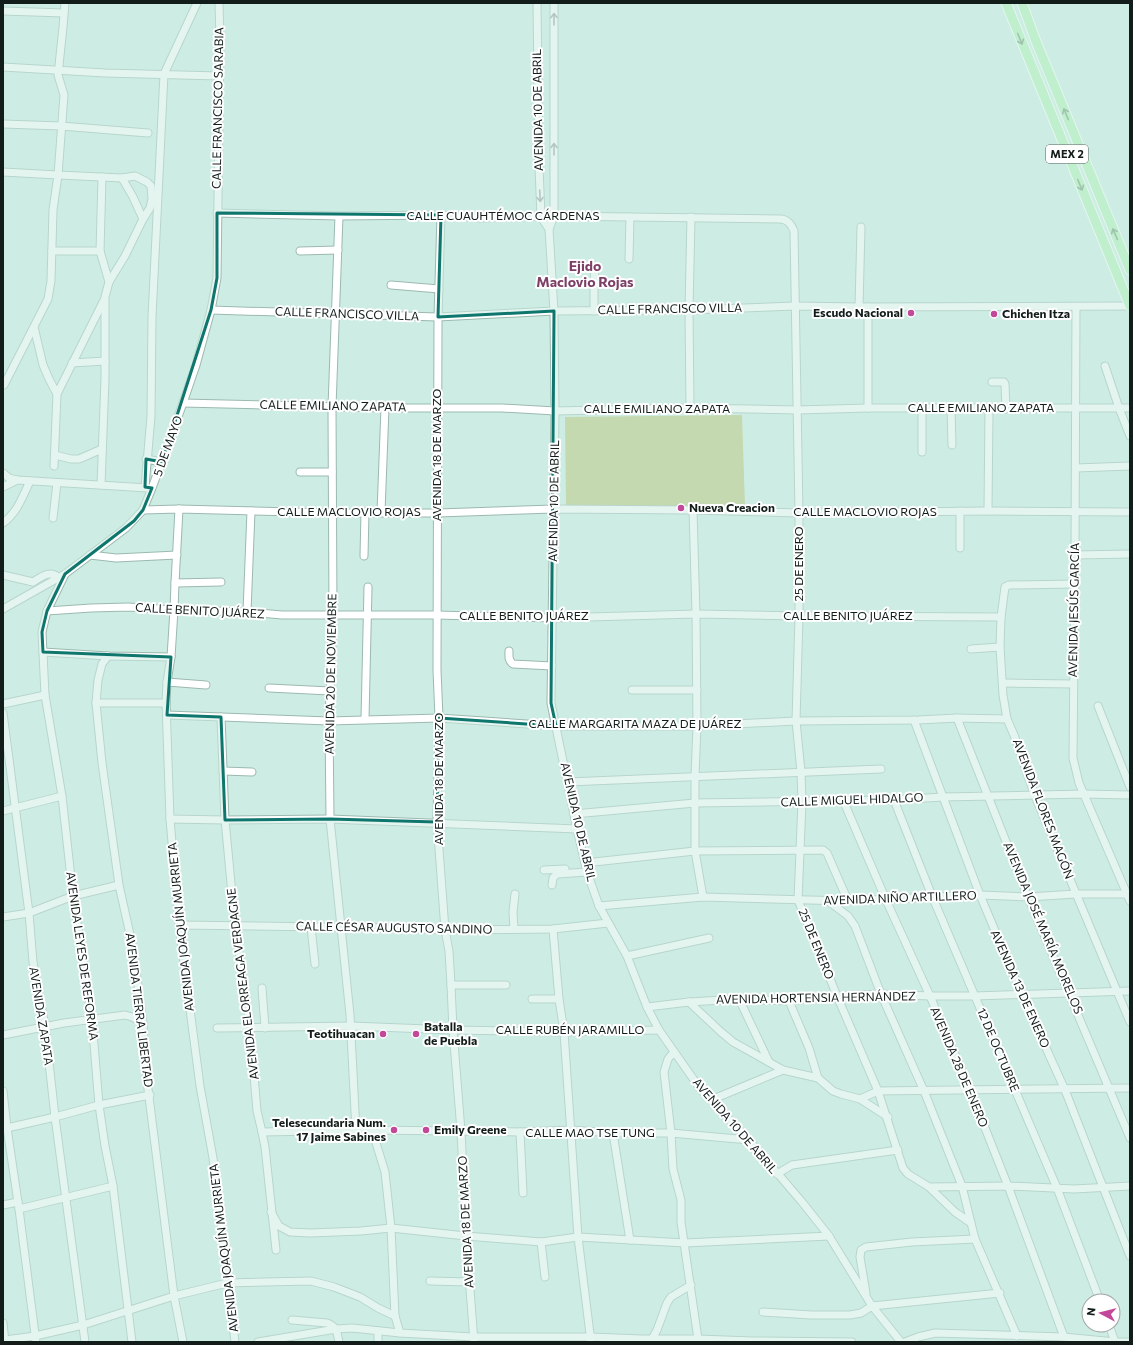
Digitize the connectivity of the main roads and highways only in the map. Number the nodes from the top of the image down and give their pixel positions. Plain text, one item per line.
1 (1006, 3) edge
2 (1022, 3) edge
3 (1130, 270) edge
4 (1130, 306) edge

1 -> 4 main road, MEX 2
3 -> 2 main road, MEX 2

